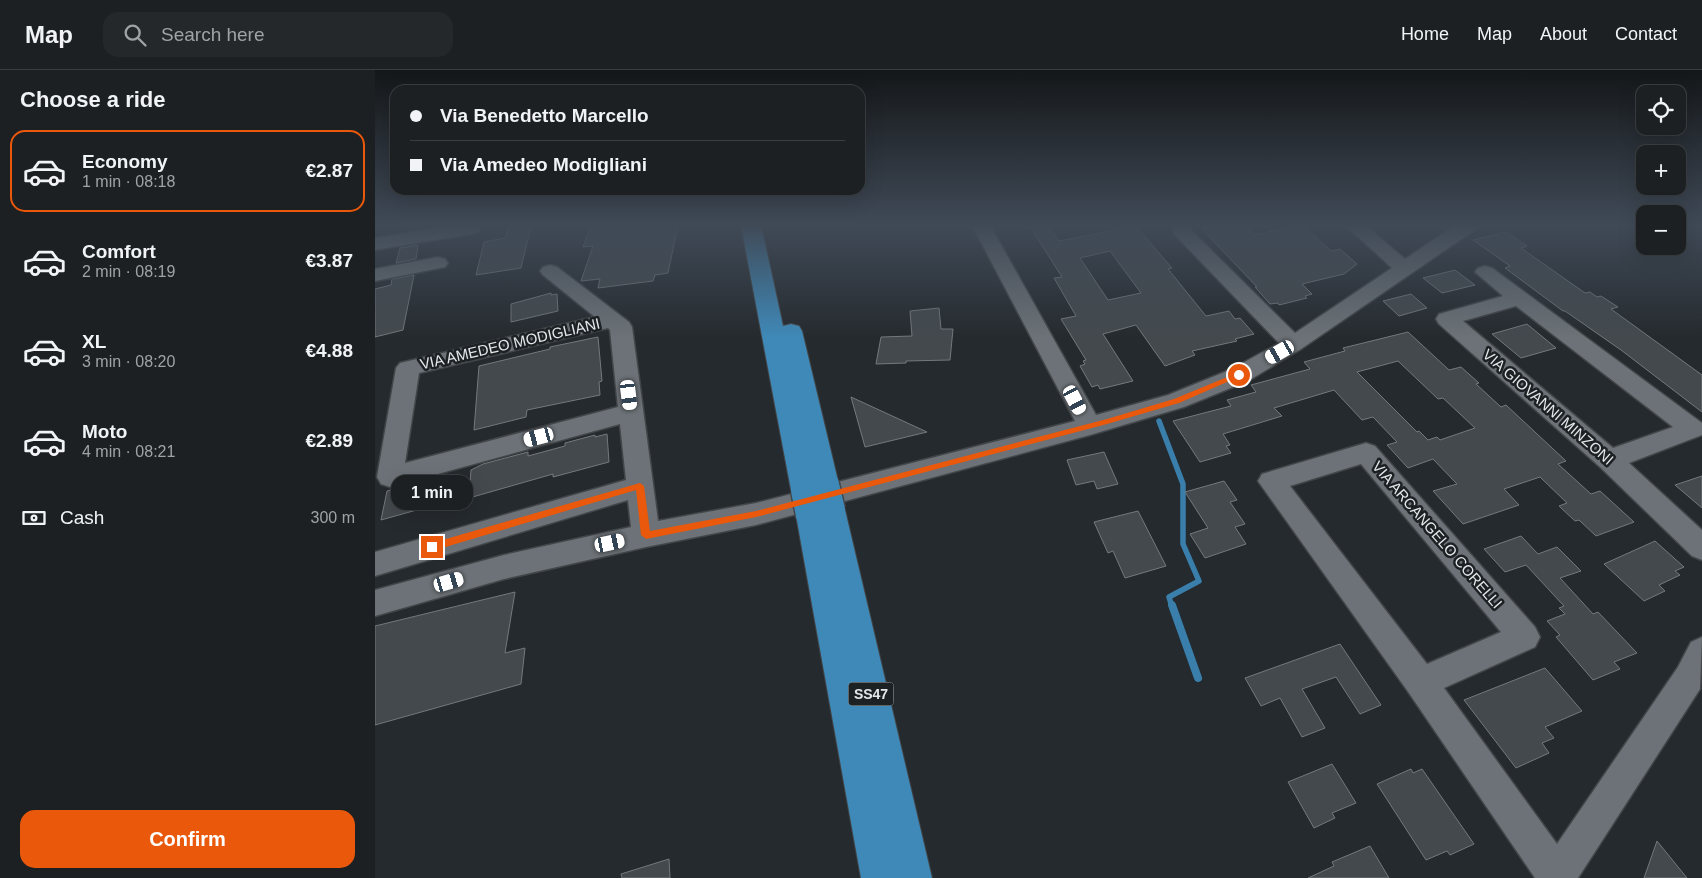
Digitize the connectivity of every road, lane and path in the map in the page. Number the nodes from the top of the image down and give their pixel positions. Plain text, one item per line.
1 (438, 263) dead end
2 (760, 263) edge
3 (774, 263) edge
4 (1001, 263) edge
5 (1213, 263) edge
6 (1398, 263) edge
7 (1412, 263) edge
8 (1404, 268) junction
9 (550, 272) dead end
10 (1485, 272) dead end
11 (375, 276) edge
12 (1519, 298) junction
13 (611, 320) junction
14 (1293, 344) junction
15 (631, 412) junction
16 (1090, 426) junction
17 (1609, 460) junction
18 (640, 486) junction
19 (818, 500) junction
20 (646, 535) junction
21 (1702, 548) edge
22 (375, 564) edge
23 (375, 603) edge
24 (1698, 674) edge
25 (1421, 682) junction
26 (1556, 877) edge
27 (881, 878) edge
28 (912, 878) edge

1 - 11 street
2 - 19 highway, SS47
3 - 19 highway, SS47
4 - 16 street
5 - 14 street
6 - 8 street
7 - 8 street
8 - 14 street
9 - 13 street, VIA AMEDEO MODIGLIANI
10 - 12 street
12 - 17 street, VIA GIOVANNI MINZONI
12 - 17 street
13 - 15 street, VIA AMEDEO MODIGLIANI
13 - 15 street, VIA AMEDEO MODIGLIANI
14 - 16 street
15 - 18 street, VIA AMEDEO MODIGLIANI
16 - 20 street
17 - 21 street, VIA GIOVANNI MINZONI
18 - 20 street, VIA AMEDEO MODIGLIANI
18 - 22 street
19 - 27 highway, SS47
19 - 28 highway, SS47
20 - 23 street
24 - 26 street
25 - 25 street, VIA ARCANGELO CORELLI
25 - 26 street, VIA ARCANGELO CORELLI

